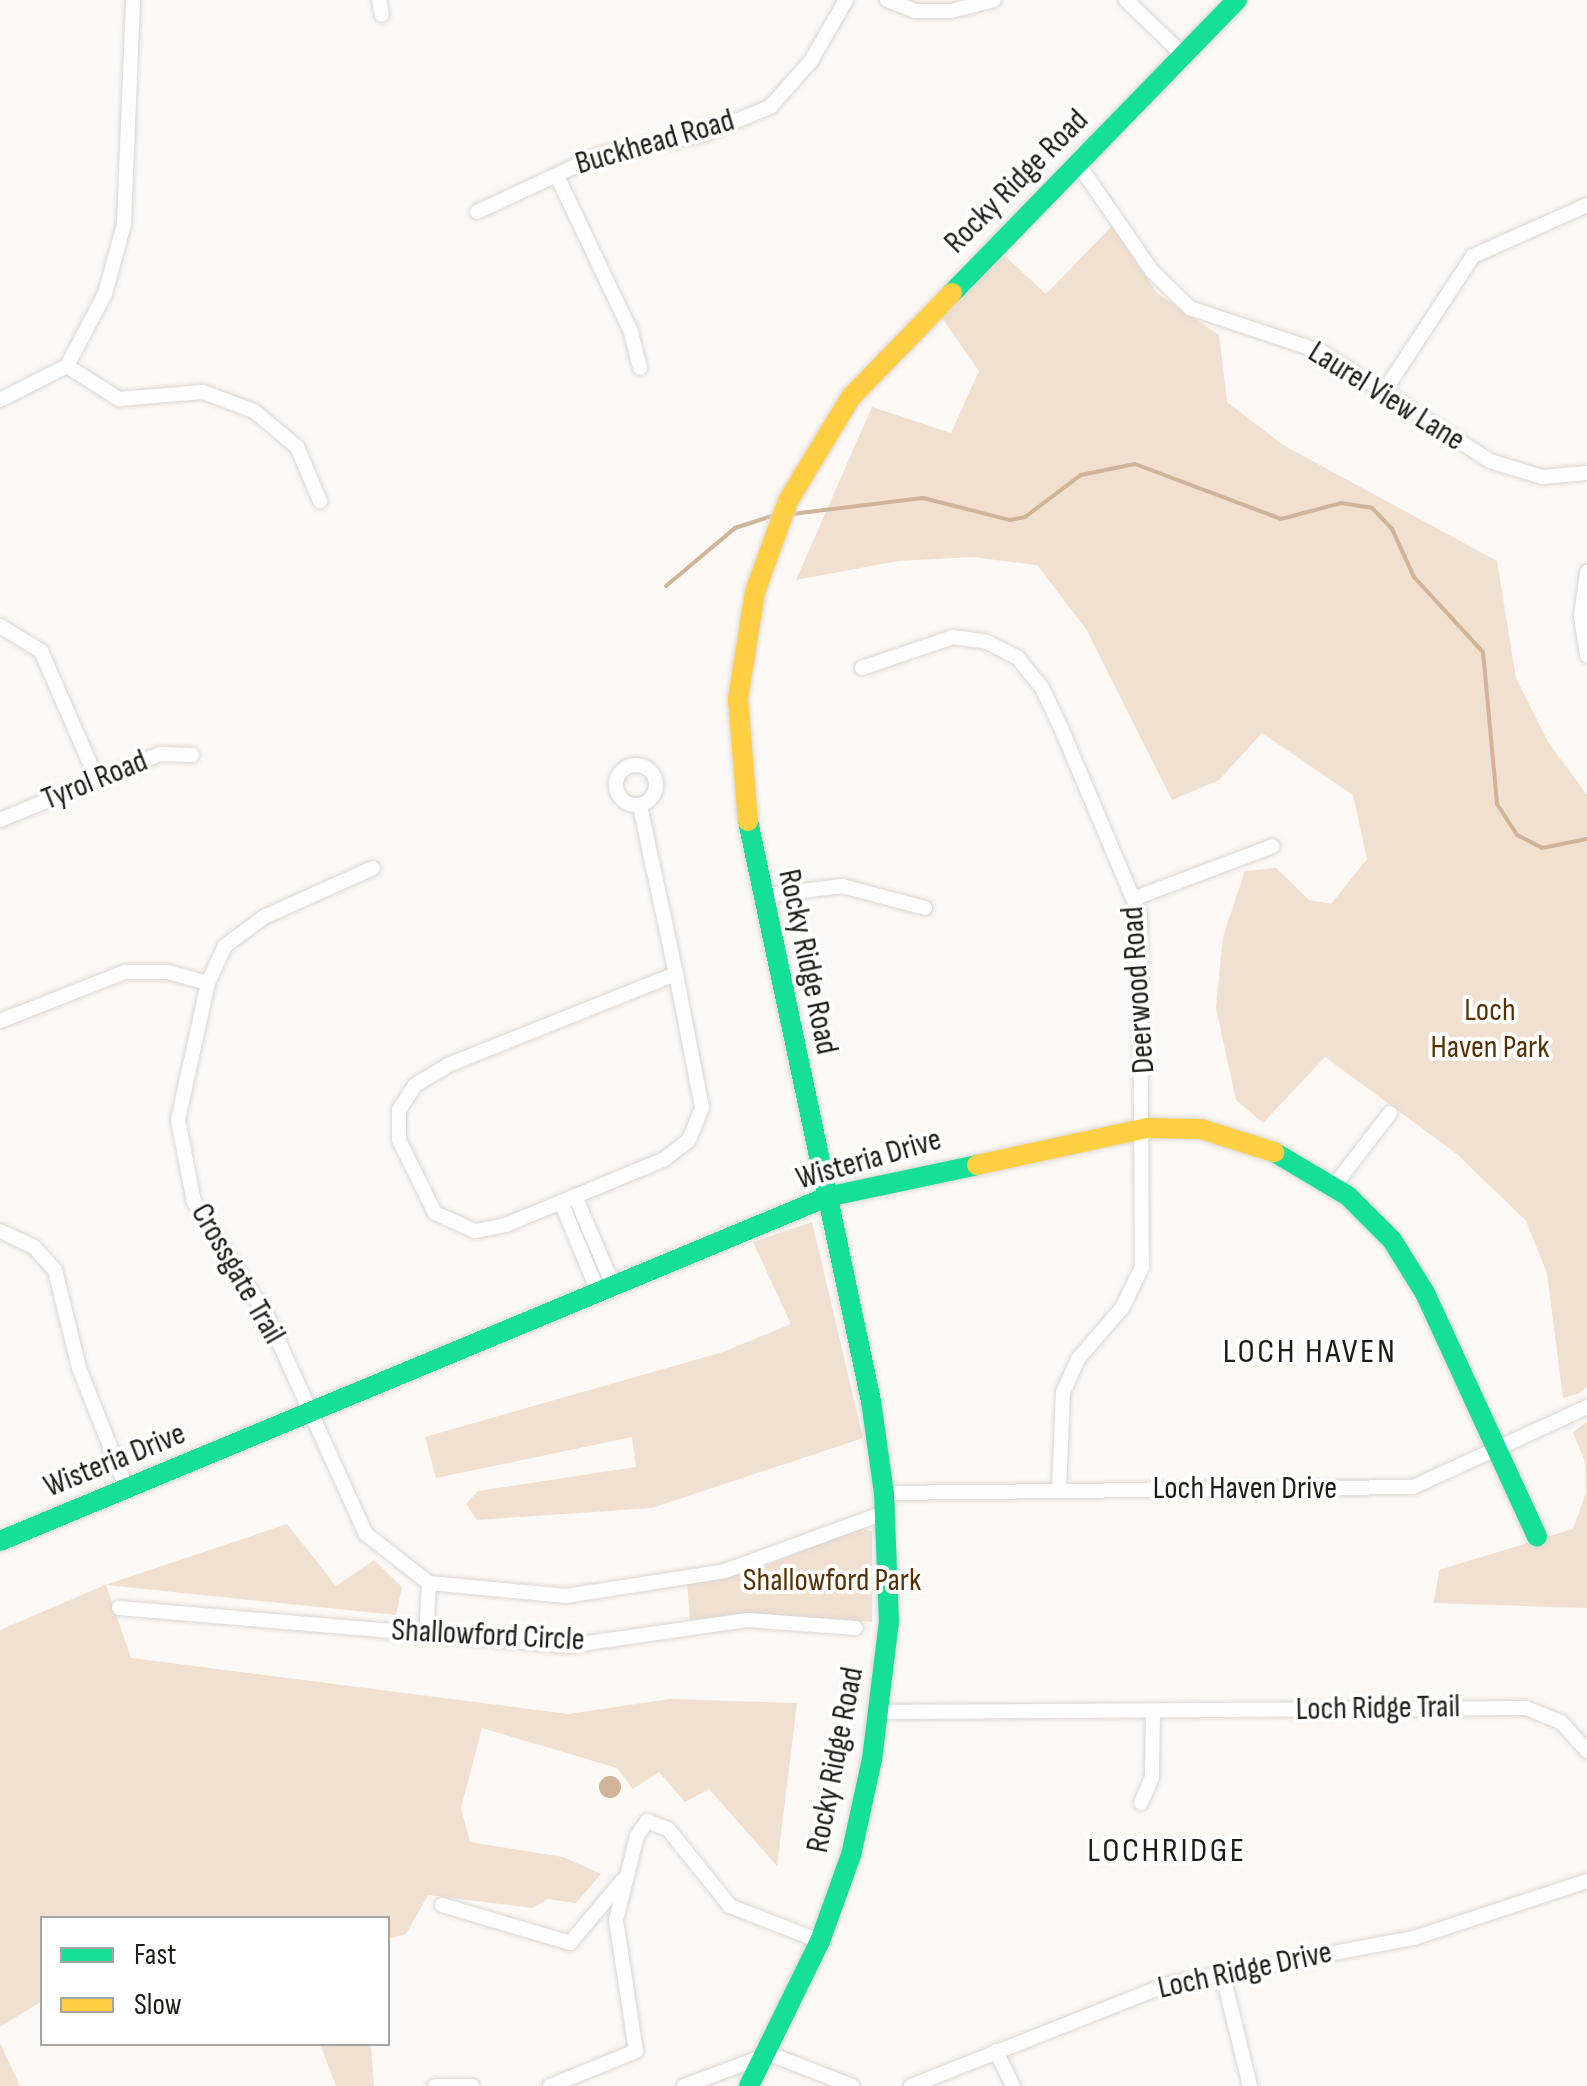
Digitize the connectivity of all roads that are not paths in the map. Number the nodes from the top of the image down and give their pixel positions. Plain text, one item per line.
1 (133, 0) edge
2 (846, 0) edge
3 (887, 0) edge
4 (994, 0) edge
5 (1126, 0) edge
6 (1237, 0) edge
7 (1184, 56) junction
8 (1078, 164) junction
9 (557, 176) junction
10 (1587, 205) edge
11 (478, 212) dead end
12 (67, 366) junction
13 (640, 368) dead end
14 (1384, 390) junction
15 (0, 400) edge
16 (1587, 474) edge
17 (320, 501) dead end
18 (1587, 572) edge
19 (0, 626) edge
20 (1587, 656) edge
21 (862, 668) dead end
22 (192, 756) dead end
23 (96, 780) junction
24 (640, 806) dead end
25 (0, 820) edge
26 (1274, 846) dead end
27 (373, 868) dead end
28 (762, 896) junction
29 (1135, 898) junction
30 (925, 908) dead end
31 (676, 974) junction
32 (208, 983) junction
33 (0, 1021) edge
34 (1390, 1113) dead end
35 (1146, 1128) junction
36 (1334, 1186) junction
37 (827, 1197) junction
38 (568, 1199) junction
39 (0, 1231) edge
40 (607, 1293) junction
41 (1587, 1407) edge
42 (310, 1414) junction
43 (1497, 1451) junction
44 (128, 1488) junction
45 (1059, 1491) junction
46 (885, 1502) junction
47 (1536, 1536) dead end
48 (0, 1541) edge
49 (429, 1583) junction
50 (120, 1608) dead end
51 (856, 1628) dead end
52 (426, 1635) junction
53 (1153, 1711) junction
54 (879, 1712) junction
55 (1587, 1751) edge
56 (1142, 1803) dead end
57 (628, 1872) junction
58 (1587, 1882) edge
59 (442, 1905) dead end
60 (820, 1941) junction
61 (1222, 1972) junction
62 (996, 2051) junction
63 (770, 2054) junction
64 (435, 2086) edge
65 (472, 2086) edge
66 (550, 2086) edge
67 (684, 2086) edge
68 (749, 2086) edge
69 (852, 2086) edge
70 (911, 2086) edge
71 (1013, 2086) edge
72 (1250, 2086) edge

1 - 12 street
2 - 9 street, Buckhead Road
3 - 4 street
5 - 7 street
6 - 7 main road, Rocky Ridge Road
7 - 8 main road, Rocky Ridge Road
8 - 14 street, Laurel View Lane
8 - 28 main road, Rocky Ridge Road
9 - 11 street, Buckhead Road
9 - 13 street
10 - 14 street
12 - 15 street
12 - 17 street
14 - 16 street, Laurel View Lane
18 - 20 street
19 - 23 street
21 - 29 street, Deerwood Road
22 - 23 street, Tyrol Road
23 - 25 street, Tyrol Road
24 - 31 street
26 - 29 street
27 - 32 street, Crossgate Trail
28 - 30 street
28 - 37 main road, Rocky Ridge Road
29 - 35 street, Deerwood Road
31 - 38 street
31 - 38 street
32 - 33 street
32 - 42 street, Crossgate Trail
34 - 36 street
35 - 36 main road, Wisteria Drive
35 - 37 main road, Wisteria Drive
35 - 45 street, Deerwood Road
36 - 43 main road, Wisteria Drive
37 - 40 main road, Wisteria Drive
37 - 46 main road, Rocky Ridge Road
38 - 40 street
39 - 44 street
40 - 42 main road, Wisteria Drive
41 - 43 street, Loch Haven Drive
42 - 44 main road, Wisteria Drive
42 - 49 street, Crossgate Trail
43 - 45 street, Loch Haven Drive
43 - 47 main road, Wisteria Drive
44 - 48 main road, Wisteria Drive
45 - 46 street, Loch Haven Drive
46 - 49 street, Loch Haven Drive
46 - 54 main road, Rocky Ridge Road
49 - 52 street
50 - 52 street, Shallowford Circle
51 - 52 street, Shallowford Circle
53 - 54 street, Loch Ridge Trail
53 - 55 street, Loch Ridge Trail
53 - 56 street
54 - 60 main road, Rocky Ridge Road
57 - 59 street
57 - 60 street
57 - 66 street
58 - 61 street, Loch Ridge Drive
60 - 63 main road, Rocky Ridge Road
61 - 62 street, Loch Ridge Drive
61 - 72 street
62 - 70 street, Loch Ridge Drive
62 - 71 street
63 - 67 street
63 - 68 main road, Rocky Ridge Road
63 - 69 street
64 - 65 street

